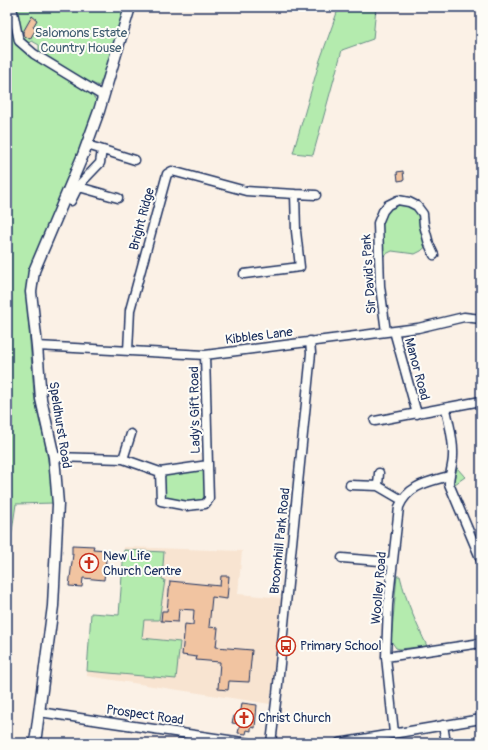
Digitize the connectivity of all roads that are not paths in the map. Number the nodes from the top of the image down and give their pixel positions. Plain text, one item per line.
1 (12, 7) edge
2 (130, 7) edge
3 (103, 96) junction
4 (87, 145) junction
5 (102, 150) junction
6 (134, 160) dead end
7 (79, 187) junction
8 (295, 194) junction
9 (316, 195) dead end
10 (118, 198) dead end
11 (71, 201) dead end
12 (434, 255) dead end
13 (244, 274) dead end
14 (481, 319) edge
15 (390, 331) junction
16 (310, 341) junction
17 (37, 346) junction
18 (128, 351) junction
19 (205, 355) junction
20 (481, 401) edge
21 (446, 409) junction
22 (417, 414) junction
23 (375, 421) dead end
24 (131, 434) dead end
25 (54, 457) junction
26 (123, 459) junction
27 (208, 465) junction
28 (160, 472) junction
29 (379, 473) dead end
30 (449, 476) junction
31 (350, 485) dead end
32 (378, 486) junction
33 (402, 500) junction
34 (342, 558) dead end
35 (481, 560) edge
36 (392, 562) junction
37 (481, 643) edge
38 (386, 657) junction
39 (39, 712) junction
40 (481, 719) edge
41 (443, 725) junction
42 (394, 733) junction
43 (238, 742) edge
44 (35, 743) edge
45 (249, 743) edge
46 (271, 743) edge
47 (339, 743) edge
48 (446, 743) edge

1 - 3 street
2 - 3 street, Speldhurst Road
3 - 4 street, Speldhurst Road
4 - 5 street
4 - 17 street, Speldhurst Road
5 - 6 street
5 - 7 street
7 - 10 street
7 - 11 street
8 - 9 street, Bright Ridge
8 - 13 street
8 - 18 street, Bright Ridge
12 - 15 street, Sir David's Park
14 - 15 street, Kibbles Lane
15 - 16 street, Kibbles Lane
15 - 22 street, Manor Road
16 - 19 street, Kibbles Lane
16 - 46 street, Broomhill Park Road
17 - 18 street, Kibbles Lane
17 - 25 street, Speldhurst Road
18 - 19 street, Kibbles Lane
19 - 27 street, Lady's Gift Road
20 - 21 street, Manor Road
21 - 22 street, Manor Road
21 - 30 street
22 - 23 street, Manor Road
24 - 26 street
25 - 26 street, Lady's Gift Road
25 - 39 street, Speldhurst Road
26 - 28 street, Lady's Gift Road
27 - 28 street, Lady's Gift Road
27 - 28 street, Lady's Gift Road
29 - 32 street
30 - 33 street
30 - 35 street
31 - 32 street
32 - 33 street
33 - 36 street, Woolley Road
34 - 36 street
36 - 38 street, Woolley Road
37 - 38 street
38 - 42 street, Woolley Road
39 - 43 street, Prospect Road
39 - 44 street, Speldhurst Road
40 - 41 street
41 - 42 street
41 - 48 street
42 - 47 street
43 - 45 street, Prospect Road

